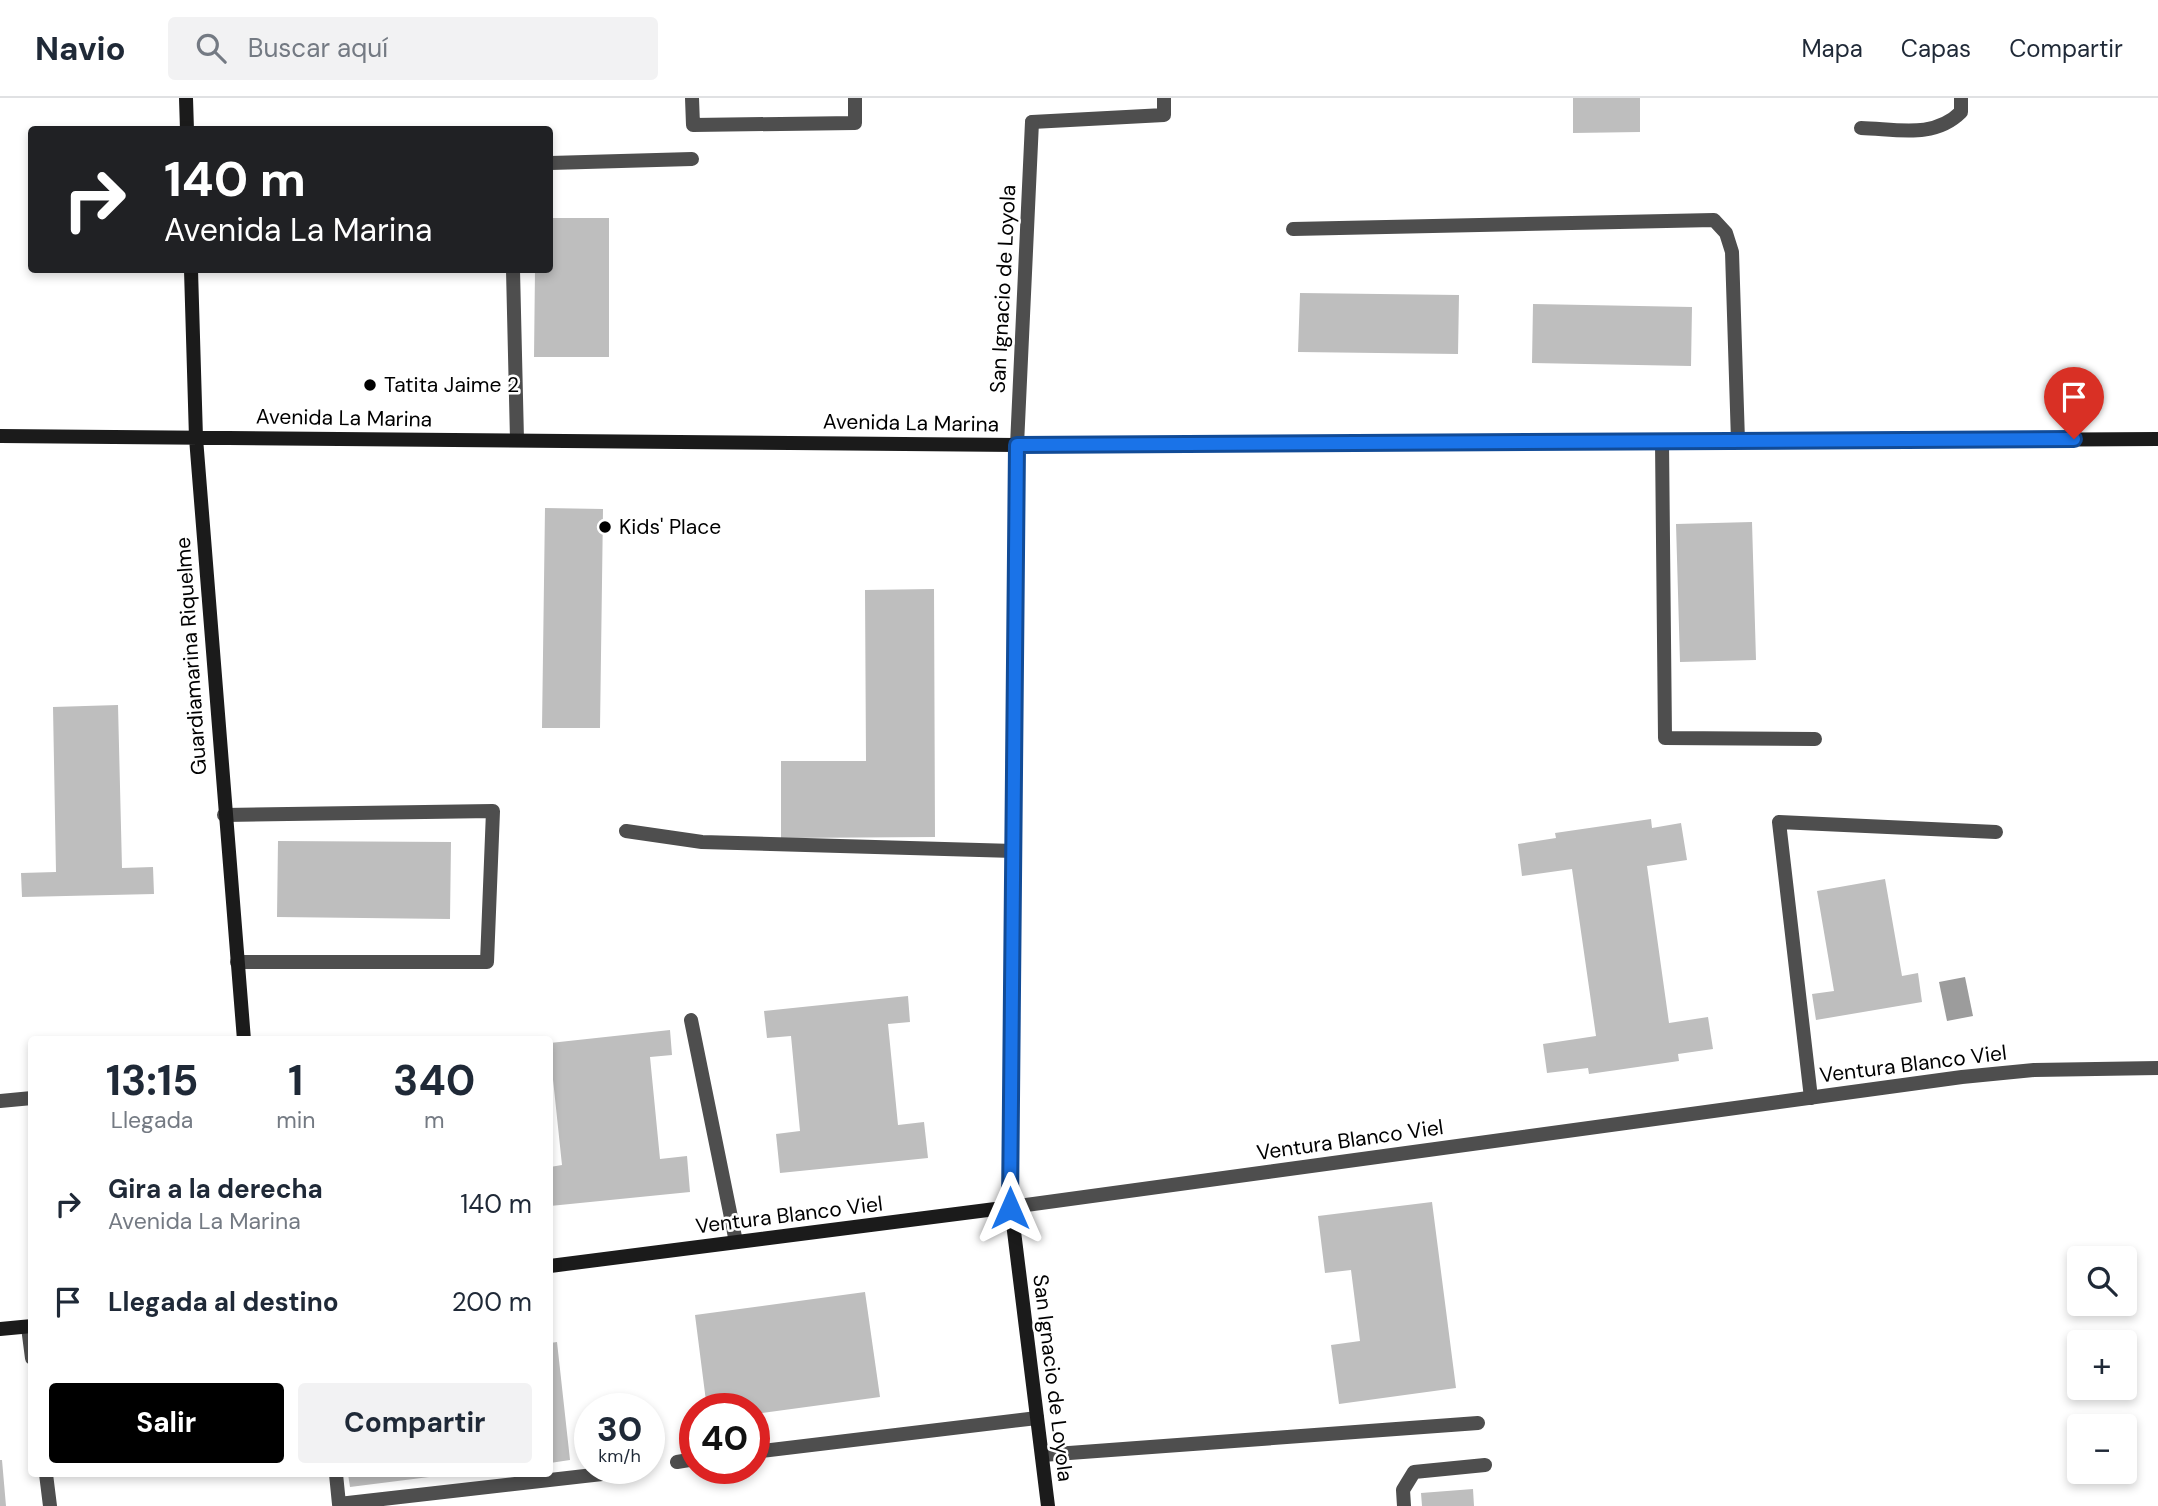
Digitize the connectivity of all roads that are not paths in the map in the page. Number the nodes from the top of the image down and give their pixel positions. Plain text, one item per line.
1 (186, 98) edge
2 (692, 98) edge
3 (855, 98) edge
4 (1164, 98) edge
5 (1961, 98) edge
6 (187, 126) edge
7 (1861, 128) dead end
8 (692, 159) dead end
9 (553, 163) edge
10 (1293, 229) dead end
11 (191, 273) edge
12 (513, 273) edge
13 (0, 436) edge
14 (196, 438) junction
15 (2158, 439) edge
16 (517, 440) junction
17 (1662, 442) junction
18 (1738, 442) junction
19 (1017, 445) junction
20 (1815, 739) dead end
21 (224, 815) junction
22 (626, 831) dead end
23 (1996, 832) dead end
24 (1014, 851) junction
25 (237, 962) junction
26 (691, 1020) dead end
27 (244, 1036) edge
28 (2158, 1068) edge
29 (28, 1098) edge
30 (1811, 1098) junction
31 (0, 1101) edge
32 (1010, 1208) junction
33 (736, 1242) junction
34 (553, 1266) edge
35 (28, 1326) edge
36 (0, 1329) edge
37 (1037, 1418) junction
38 (1478, 1423) dead end
39 (770, 1450) edge
40 (1042, 1455) junction
41 (1485, 1465) dead end
42 (574, 1476) edge
43 (46, 1477) edge
44 (336, 1477) edge
45 (50, 1506) edge
46 (1048, 1506) edge
47 (1405, 1506) edge

1 - 6 street
2 - 3 street
4 - 19 street, San Ignacio de Loyola
5 - 7 street
8 - 9 street
10 - 18 street
11 - 14 street, Guardiamarina Riquelme
12 - 16 street
13 - 14 street, Avenida La Marina
14 - 16 street, Avenida La Marina
14 - 21 street, Guardiamarina Riquelme
15 - 18 street, Avenida La Marina
16 - 19 street, Avenida La Marina
17 - 18 street, Avenida La Marina
17 - 19 street, Avenida La Marina
17 - 20 street
19 - 24 street, San Ignacio de Loyola
21 - 25 street, Guardiamarina Riquelme
21 - 25 street
22 - 24 street
23 - 30 street
24 - 32 street, San Ignacio de Loyola
25 - 27 street, Guardiamarina Riquelme
26 - 33 street
28 - 30 street, Ventura Blanco Viel
29 - 31 street
30 - 32 street, Ventura Blanco Viel
32 - 33 street, Ventura Blanco Viel
32 - 37 street, San Ignacio de Loyola
33 - 34 street, Ventura Blanco Viel
35 - 36 street
37 - 39 street
37 - 40 street, San Ignacio de Loyola
38 - 40 street
40 - 46 street, San Ignacio de Loyola
41 - 47 street
42 - 44 street
43 - 45 street

